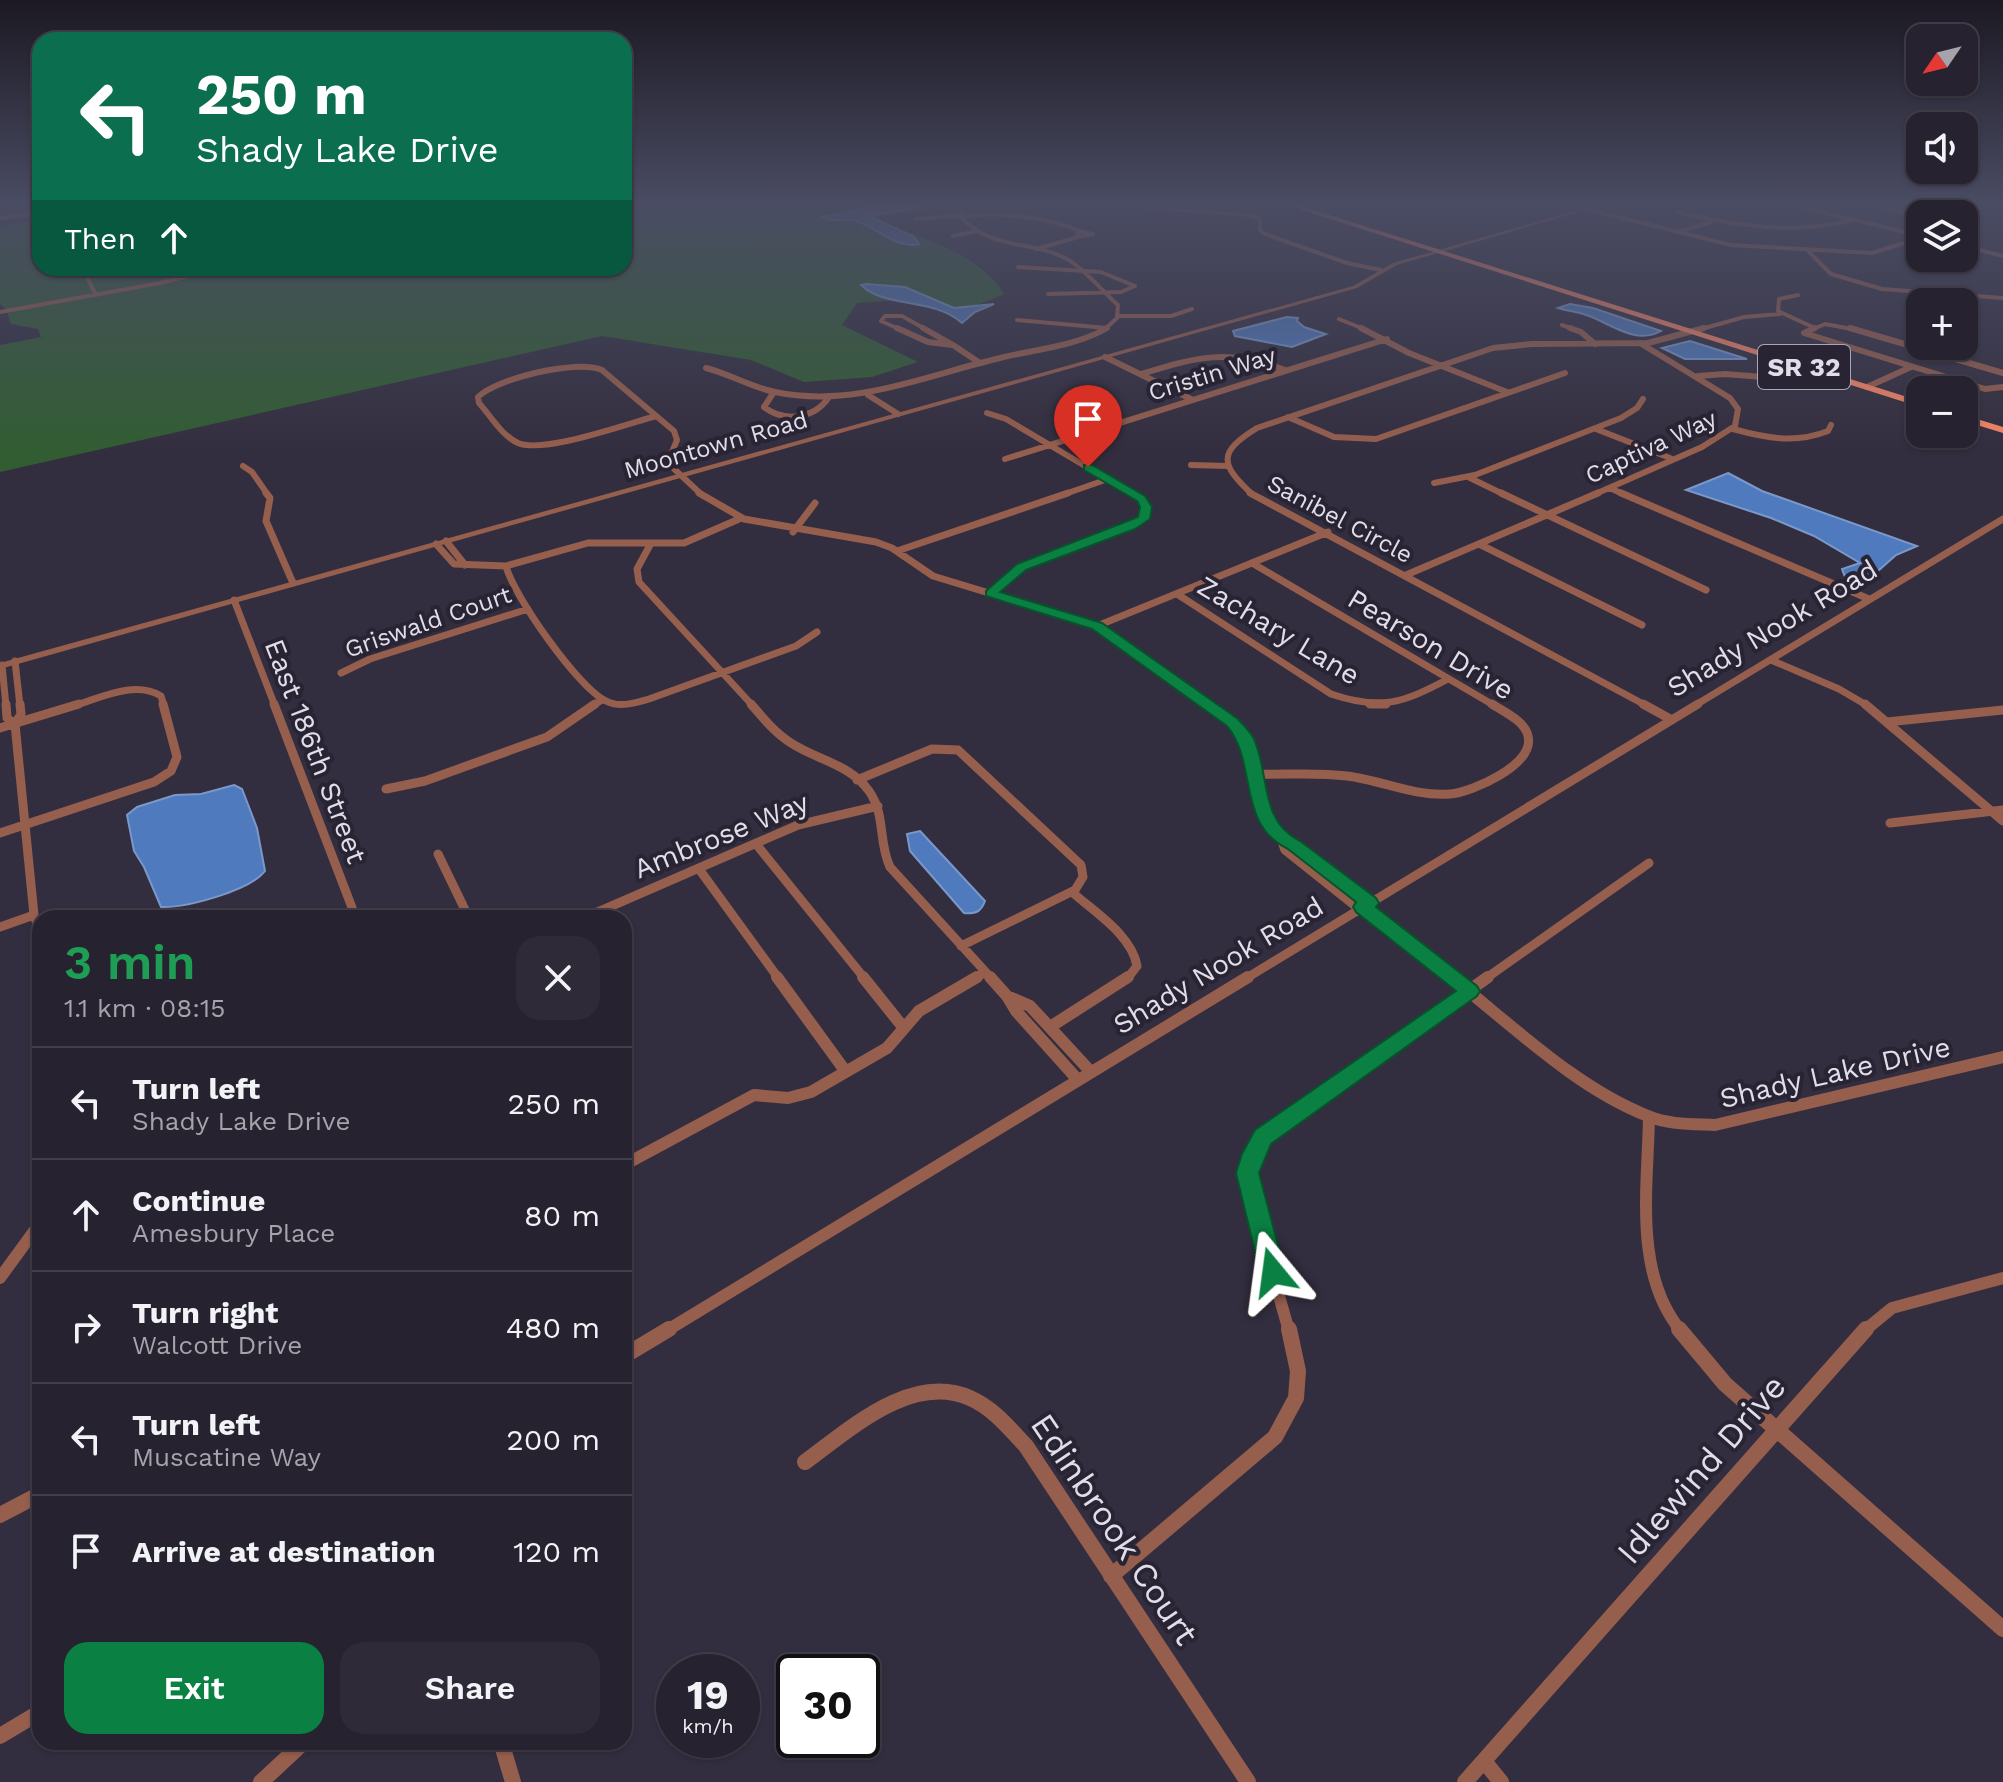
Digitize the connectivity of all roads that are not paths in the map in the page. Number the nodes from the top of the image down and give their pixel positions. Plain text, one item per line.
1 (90, 284) edge
2 (146, 284) edge
3 (1094, 284) edge
4 (1131, 284) edge
5 (1359, 284) edge
6 (1540, 284) edge
7 (1867, 284) edge
8 (1105, 293) junction
9 (1048, 294) dead end
10 (96, 295) junction
11 (1798, 295) dead end
12 (2003, 298) edge
13 (1192, 309) dead end
14 (0, 312) edge
15 (1780, 314) junction
16 (1119, 316) junction
17 (1339, 319) dead end
18 (1017, 320) dead end
19 (1562, 325) dead end
20 (1107, 328) junction
21 (1815, 328) junction
22 (1689, 331) junction
23 (1387, 339) junction
24 (1640, 343) junction
25 (1595, 344) junction
26 (953, 345) junction
27 (1105, 357) junction
28 (980, 363) junction
29 (1440, 366) junction
30 (1911, 367) junction
31 (706, 368) dead end
32 (1285, 370) junction
33 (1565, 373) dead end
34 (2003, 373) edge
35 (1141, 374) junction
36 (1698, 376) junction
37 (1763, 377) dead end
38 (1867, 387) junction
39 (2003, 387) edge
40 (774, 392) junction
41 (1507, 392) junction
42 (878, 393) junction
43 (868, 395) junction
44 (1082, 396) dead end
45 (829, 397) junction
46 (1191, 399) junction
47 (1643, 399) dead end
48 (1906, 400) edge
49 (902, 413) junction
50 (987, 413) dead end
51 (656, 416) junction
52 (1288, 417) junction
53 (1120, 421) junction
54 (1978, 422) edge
55 (1831, 425) dead end
56 (1596, 429) junction
57 (1733, 429) junction
58 (2003, 430) edge
59 (1352, 440) junction
60 (1048, 444) junction
61 (1353, 449) dead end
62 (1670, 458) junction
63 (1005, 459) dead end
64 (1191, 465) dead end
65 (243, 466) dead end
66 (1228, 466) junction
67 (680, 476) junction
68 (1468, 477) junction
69 (1108, 479) junction
70 (1434, 483) dead end
71 (1610, 488) junction
72 (815, 503) dead end
73 (1544, 516) junction
74 (739, 519) junction
75 (2003, 519) edge
76 (793, 532) junction
77 (1328, 532) junction
78 (446, 541) junction
79 (436, 544) junction
80 (1479, 544) junction
81 (650, 545) junction
82 (897, 551) junction
83 (1252, 563) junction
84 (465, 565) junction
85 (506, 566) junction
86 (1406, 575) junction
87 (293, 583) junction
88 (1706, 590) dead end
89 (990, 594) junction
90 (1177, 594) junction
91 (1869, 599) junction
92 (234, 600) junction
93 (528, 609) junction
94 (1642, 625) dead end
95 (1097, 626) junction
96 (817, 632) dead end
97 (1774, 658) junction
98 (15, 661) junction
99 (1, 665) edge
100 (723, 672) junction
101 (341, 673) dead end
102 (1448, 679) junction
103 (602, 700) junction
104 (2003, 710) edge
105 (1672, 720) junction
106 (1887, 722) junction
107 (15, 724) junction
108 (0, 728) edge
109 (1254, 774) junction
110 (857, 780) junction
111 (386, 789) dead end
112 (878, 806) junction
113 (1998, 811) edge
114 (2003, 821) edge
115 (1890, 823) dead end
116 (25, 825) junction
117 (0, 833) edge
118 (756, 844) junction
119 (438, 854) dead end
120 (1649, 863) dead end
121 (699, 869) junction
122 (1072, 892) junction
123 (1364, 906) junction
124 (34, 910) edge
125 (353, 910) edge
126 (465, 910) edge
127 (603, 910) edge
128 (32, 916) edge
129 (0, 927) edge
130 (961, 946) junction
131 (984, 973) junction
132 (1470, 991) junction
133 (1007, 996) junction
134 (903, 1027) junction
135 (1050, 1027) junction
136 (2003, 1057) edge
137 (846, 1072) junction
138 (1091, 1072) junction
139 (1078, 1080) junction
140 (1649, 1117) junction
141 (632, 1161) edge
142 (32, 1238) edge
143 (0, 1278) edge
144 (2003, 1278) edge
145 (632, 1351) edge
146 (1777, 1428) junction
147 (805, 1462) dead end
148 (32, 1498) edge
149 (0, 1515) edge
150 (1111, 1576) junction
151 (2003, 1629) edge
152 (32, 1717) edge
153 (0, 1736) edge
154 (295, 1750) edge
155 (503, 1750) edge
156 (1484, 1761) junction
157 (261, 1782) edge
158 (513, 1782) edge
159 (1248, 1782) edge
160 (1465, 1782) edge
161 (1501, 1782) edge

1 - 10 street
2 - 10 street
3 - 8 street
4 - 8 street
5 - 27 street, Moontown Road
6 - 22 main road, SR 32
7 - 12 street
8 - 9 street
8 - 16 street
10 - 14 street
11 - 15 street
13 - 16 street
15 - 21 street
15 - 22 street
16 - 20 street
17 - 23 street
18 - 20 street
19 - 25 street
20 - 28 street
21 - 30 street
21 - 34 street
22 - 24 street
22 - 38 main road, SR 32
23 - 29 street
23 - 32 street, Cristin Way
24 - 25 street
24 - 36 street, Captiva Way
25 - 29 street
26 - 26 street
26 - 28 street
27 - 35 street
27 - 49 street, Moontown Road
28 - 42 street
29 - 41 street
29 - 52 street
30 - 38 street
30 - 39 street
31 - 40 street
32 - 35 street
32 - 46 street, Cristin Way
33 - 41 street
35 - 46 street
36 - 37 street
36 - 57 street, Captiva Way
38 - 48 main road, SR 32
40 - 45 street
40 - 45 street
41 - 59 street
42 - 43 street
42 - 49 street
43 - 45 street
43 - 49 street
44 - 53 street
46 - 53 street, Cristin Way
47 - 56 street
49 - 67 street, Moontown Road
50 - 60 street
51 - 51 street
51 - 67 street
52 - 59 street
52 - 66 street
53 - 60 street, Cristin Way
54 - 58 main road
55 - 57 street
56 - 62 street
56 - 68 street
57 - 62 street, Captiva Way
59 - 61 street
60 - 63 street, Cristin Way
60 - 69 street
62 - 71 street, Captiva Way
64 - 66 street
65 - 87 street
66 - 77 street, Sanibel Circle
67 - 74 street, Shady Lake Drive
67 - 78 street, Moontown Road
68 - 70 street
68 - 73 street
69 - 82 street
69 - 89 street
71 - 73 street, Captiva Way
71 - 91 street
72 - 76 street
73 - 80 street, Captiva Way
73 - 88 street
74 - 76 street, Shady Lake Drive
74 - 81 street
75 - 91 street, Shady Nook Road
76 - 82 street, Shady Lake Drive
77 - 83 street
77 - 86 street, Sanibel Circle
78 - 79 street, Moontown Road
78 - 84 street
79 - 84 street
79 - 87 street, Moontown Road
80 - 86 street, Captiva Way
80 - 94 street
81 - 85 street
81 - 100 street
82 - 89 street, Shady Lake Drive
83 - 90 street
83 - 102 street, Pearson Drive
84 - 85 street
85 - 93 street
86 - 105 street, Sanibel Circle
87 - 92 street, Moontown Road
89 - 95 street, Shady Lake Drive
90 - 95 street
90 - 102 street, Zachary Lane
91 - 97 street, Shady Nook Road
92 - 98 street, Moontown Road
92 - 125 street, East 186th Street
93 - 101 street, Griswald Court
93 - 103 street
95 - 109 street, Shady Lake Drive
96 - 100 street
97 - 105 street, Shady Nook Road
97 - 106 street
98 - 99 street, Moontown Road
98 - 107 street
99 - 107 street
100 - 103 street
100 - 110 street
102 - 109 street, Pearson Drive
103 - 111 street
104 - 106 street
105 - 123 street, Shady Nook Road
106 - 113 street
107 - 108 street
107 - 116 street
107 - 116 street
109 - 123 street, Shady Lake Drive
110 - 112 street
110 - 122 street
112 - 118 street, Ambrose Way
112 - 130 street
113 - 114 street
113 - 115 street
116 - 117 street
116 - 124 street
118 - 121 street, Ambrose Way
118 - 134 street
119 - 126 street
120 - 132 street
121 - 127 street, Ambrose Way
121 - 137 street
122 - 130 street
122 - 135 street
123 - 132 street, Shady Lake Drive
123 - 138 street, Shady Nook Road
128 - 129 street
130 - 131 street
131 - 133 street
131 - 134 street
132 - 140 street, Shady Lake Drive
132 - 150 street
133 - 135 street
133 - 139 street
134 - 137 street
135 - 138 street
136 - 140 street, Shady Lake Drive
137 - 141 street
138 - 139 street, Shady Nook Road
139 - 145 street, Shady Nook Road
140 - 146 street
142 - 143 street
144 - 146 street, Idlewind Drive
146 - 151 street
146 - 156 street, Idlewind Drive
147 - 150 street, Edinbrook Court
148 - 149 street
150 - 159 street, Edinbrook Court
152 - 153 street
154 - 157 street
155 - 158 street
156 - 160 street, Idlewind Drive
156 - 161 street

